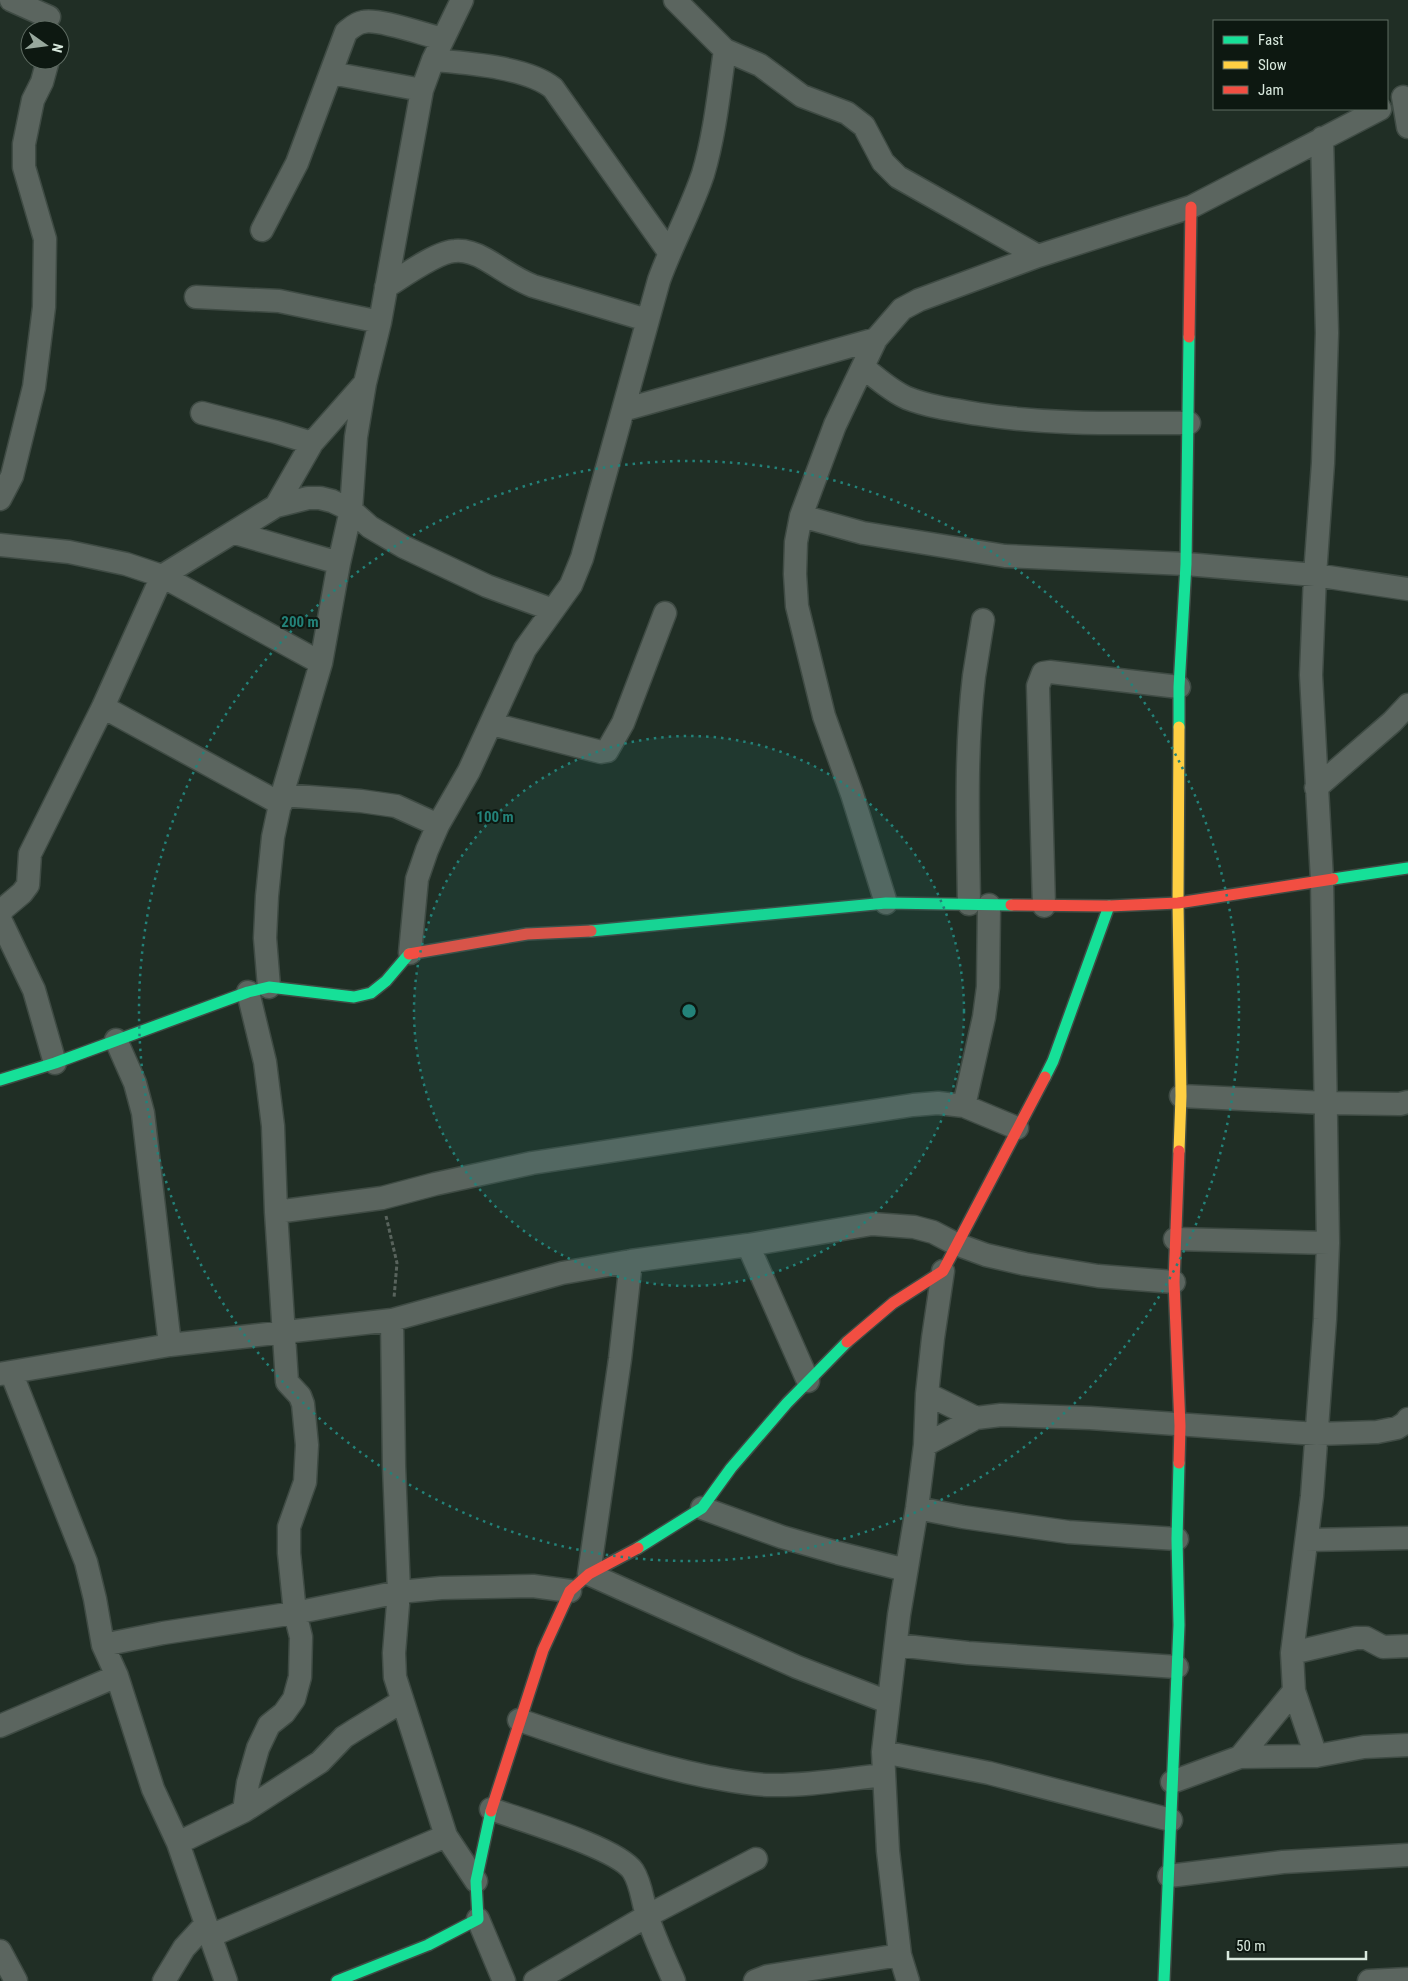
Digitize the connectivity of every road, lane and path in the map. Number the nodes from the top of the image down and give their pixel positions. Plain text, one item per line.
1 (11, 0) edge
2 (462, 0) edge
3 (675, 0) edge
4 (52, 16) edge
5 (443, 39) junction
6 (725, 50) junction
7 (432, 60) junction
8 (45, 70) edge
9 (331, 73) junction
10 (422, 90) junction
11 (1399, 99) edge
12 (1378, 110) edge
13 (1408, 127) edge
14 (1322, 138) junction
15 (1191, 207) junction
16 (262, 230) dead end
17 (669, 252) junction
18 (1038, 256) junction
19 (386, 287) junction
20 (196, 297) dead end
21 (647, 320) junction
22 (380, 322) junction
23 (876, 339) junction
24 (864, 368) junction
25 (365, 383) junction
26 (623, 410) junction
27 (202, 413) dead end
28 (1189, 423) junction
29 (312, 443) junction
30 (0, 499) edge
31 (276, 506) junction
32 (801, 516) junction
33 (349, 521) junction
34 (235, 533) junction
35 (0, 545) edge
36 (339, 563) junction
37 (1186, 564) junction
38 (1315, 575) junction
39 (162, 576) junction
40 (1408, 589) edge
41 (553, 610) junction
42 (665, 613) dead end
43 (983, 620) dead end
44 (321, 663) junction
45 (1179, 687) junction
46 (1408, 705) edge
47 (103, 707) junction
48 (492, 724) junction
49 (1316, 788) junction
50 (282, 800) junction
51 (438, 825) junction
52 (1408, 868) edge
53 (1322, 880) junction
54 (886, 903) junction
55 (1178, 903) junction
56 (979, 904) junction
57 (1044, 906) junction
58 (1109, 906) junction
59 (0, 916) edge
60 (0, 920) edge
61 (410, 953) junction
62 (258, 989) junction
63 (116, 1040) junction
64 (55, 1063) junction
65 (0, 1080) edge
66 (1181, 1096) junction
67 (1408, 1102) edge
68 (1326, 1103) junction
69 (964, 1106) junction
70 (1017, 1128) junction
71 (382, 1198) junction
72 (276, 1212) junction
73 (1175, 1239) junction
74 (1328, 1243) junction
75 (956, 1244) junction
76 (748, 1245) junction
77 (631, 1261) junction
78 (943, 1271) junction
79 (1174, 1282) junction
80 (392, 1320) junction
81 (285, 1332) junction
82 (170, 1345) junction
83 (6, 1373) edge
84 (808, 1381) junction
85 (927, 1394) junction
86 (976, 1418) junction
87 (1408, 1419) edge
88 (1180, 1426) junction
89 (1317, 1434) junction
90 (925, 1445) junction
91 (702, 1508) junction
92 (918, 1508) junction
93 (1408, 1538) edge
94 (1178, 1540) junction
95 (1307, 1540) junction
96 (906, 1570) junction
97 (589, 1574) junction
98 (570, 1591) junction
99 (399, 1592) junction
100 (295, 1613) junction
101 (103, 1645) junction
102 (896, 1645) junction
103 (1408, 1646) edge
104 (1292, 1653) junction
105 (1177, 1667) junction
106 (117, 1676) junction
107 (1294, 1691) junction
108 (401, 1702) junction
109 (888, 1702) junction
110 (519, 1720) junction
111 (0, 1726) edge
112 (1408, 1745) edge
113 (884, 1752) junction
114 (1316, 1756) junction
115 (1240, 1758) junction
116 (884, 1775) junction
117 (1172, 1782) junction
118 (492, 1810) junction
119 (244, 1811) junction
120 (1171, 1820) junction
121 (446, 1836) junction
122 (178, 1843) junction
123 (1408, 1855) edge
124 (756, 1859) dead end
125 (1169, 1876) junction
126 (476, 1881) junction
127 (647, 1916) junction
128 (478, 1919) junction
129 (208, 1930) junction
130 (0, 1950) edge
131 (900, 1955) junction
132 (1408, 1979) edge
133 (16, 1981) edge
134 (164, 1981) edge
135 (226, 1981) edge
136 (337, 1981) edge
137 (504, 1981) edge
138 (535, 1981) edge
139 (674, 1981) edge
140 (755, 1981) edge
141 (908, 1981) edge
142 (1164, 1981) edge
143 (1370, 1981) edge
144 (1374, 1981) edge

1 - 4 street
2 - 5 street
3 - 6 street
5 - 7 street
5 - 9 street
6 - 17 street
6 - 18 street
7 - 10 street
7 - 17 street
8 - 30 street
9 - 10 street
9 - 16 street
10 - 19 street
11 - 13 street
12 - 14 street
14 - 15 street
14 - 38 street
15 - 18 street
15 - 28 street
17 - 21 street
18 - 23 street
19 - 21 street
19 - 22 street
20 - 22 street
21 - 26 street
22 - 25 street
23 - 24 street
23 - 26 street
24 - 28 street
24 - 32 street
25 - 29 street
25 - 33 street
26 - 41 street
27 - 29 street
28 - 37 street
29 - 31 street
31 - 33 street
31 - 34 street
32 - 37 street
32 - 54 street
33 - 36 street
33 - 41 street
34 - 36 street
34 - 39 street
35 - 39 street
36 - 44 street
37 - 38 street
37 - 45 street
38 - 40 street
38 - 49 street
39 - 44 street
39 - 47 street
41 - 48 street
42 - 48 street
43 - 56 street
44 - 50 street
45 - 55 street
45 - 57 street
46 - 49 street
47 - 50 street
47 - 59 street
48 - 51 street
49 - 53 street
50 - 51 street
50 - 62 street
51 - 61 street
52 - 53 street
53 - 55 street
53 - 68 street
54 - 56 street
54 - 61 street
55 - 58 street
55 - 66 street
56 - 57 street
56 - 69 street
57 - 58 street
58 - 70 street
60 - 64 street
61 - 62 street
62 - 63 street
62 - 72 street
63 - 64 street
63 - 82 street
64 - 65 street
66 - 68 street
66 - 73 street
67 - 68 street
68 - 74 street
69 - 70 street
69 - 71 street
70 - 75 street
71 - 72 street
71 - 80 path
72 - 81 street
73 - 74 street
73 - 79 street
74 - 89 street
75 - 76 street
75 - 78 street
75 - 79 street
76 - 77 street
76 - 84 street
77 - 80 street
77 - 97 street
78 - 84 street
78 - 85 street
79 - 88 street
80 - 81 street
80 - 99 street
81 - 82 street
81 - 100 street
82 - 83 street
83 - 101 street
84 - 91 street
85 - 86 street
85 - 90 street
86 - 88 street
86 - 90 street
87 - 89 street
88 - 89 street
88 - 94 street
89 - 95 street
90 - 92 street
91 - 96 street
91 - 97 street
92 - 94 street
92 - 96 street
93 - 95 street
94 - 105 street
95 - 104 street
96 - 102 street
97 - 98 street
97 - 109 street
98 - 99 street
98 - 110 street
99 - 100 street
99 - 108 street
100 - 101 street
100 - 119 street
101 - 106 street
102 - 105 street
102 - 109 street
103 - 104 street
104 - 107 street
105 - 117 street
106 - 111 street
106 - 122 street
107 - 114 street
107 - 115 street
108 - 119 street
108 - 121 street
109 - 113 street
110 - 116 street
110 - 118 street
112 - 114 street
113 - 116 street
113 - 120 street
114 - 115 street
115 - 117 street
116 - 131 street
117 - 120 street
118 - 126 street
118 - 127 street
119 - 122 street
120 - 125 street
121 - 126 street
121 - 129 street
122 - 129 street
123 - 125 street
124 - 127 street
125 - 142 street
126 - 128 street
127 - 138 street
127 - 139 street
128 - 136 street
128 - 137 street
129 - 134 street
129 - 135 street
130 - 133 street
131 - 140 street
131 - 141 street
132 - 144 street
143 - 144 street

